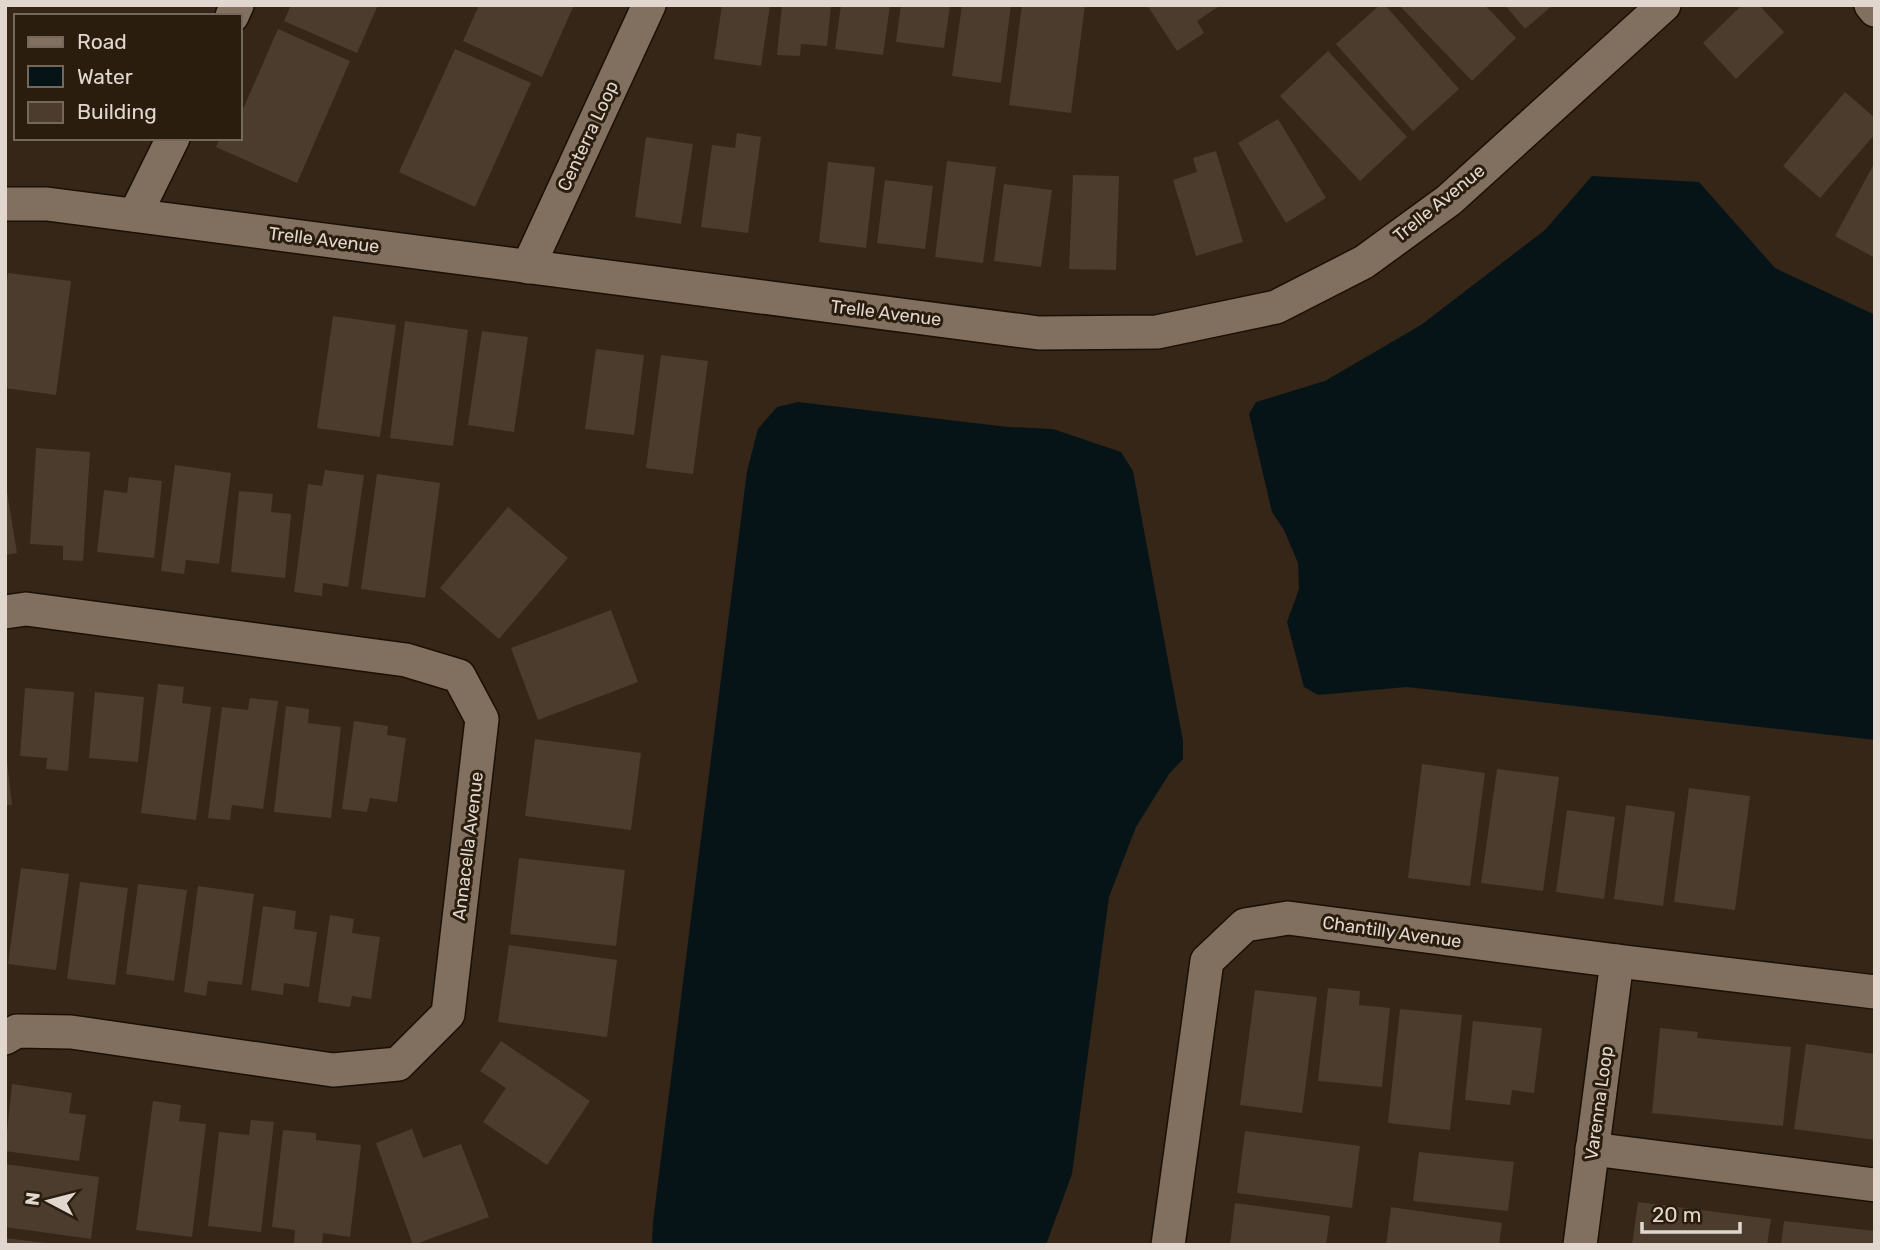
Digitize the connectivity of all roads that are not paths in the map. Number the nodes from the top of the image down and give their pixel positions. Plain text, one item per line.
1 (649, 5) edge
2 (1664, 5) edge
3 (1871, 5) edge
4 (1875, 10) edge
5 (172, 140) edge
6 (5, 204) edge
7 (135, 215) junction
8 (528, 267) junction
9 (5, 612) edge
10 (1617, 961) junction
11 (1875, 992) edge
12 (5, 1038) edge
13 (1592, 1149) junction
14 (1875, 1185) edge
15 (1168, 1245) edge
16 (1580, 1245) edge

1 - 8 street, Centerra Loop
2 - 8 street, Trelle Avenue
3 - 4 street
5 - 7 street
6 - 7 street, Trelle Avenue
7 - 8 street, Trelle Avenue
9 - 12 street, Annacella Avenue
10 - 11 street, Chantilly Avenue
10 - 13 street, Varenna Loop
10 - 15 street, Chantilly Avenue
13 - 14 street
13 - 16 street, Varenna Loop

